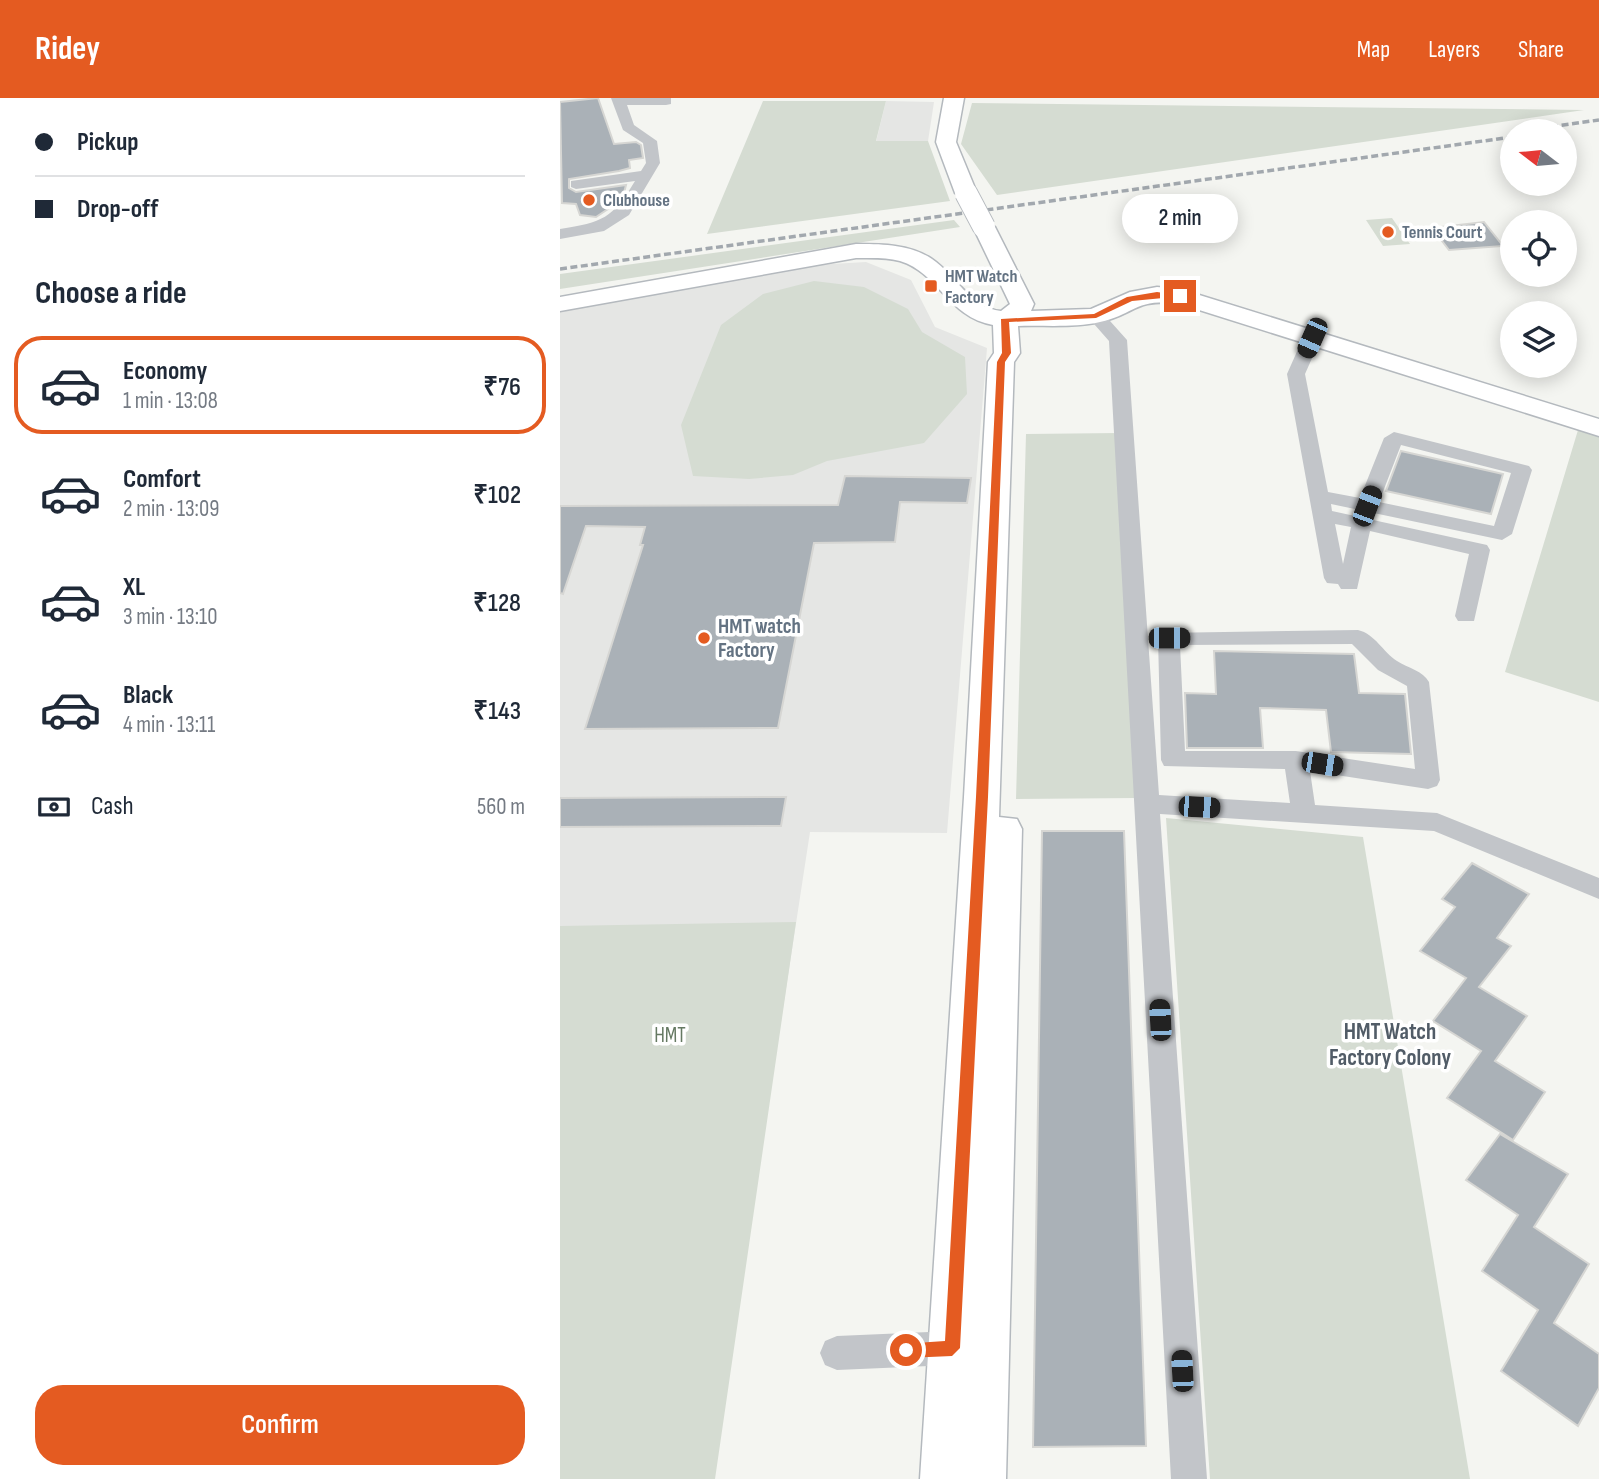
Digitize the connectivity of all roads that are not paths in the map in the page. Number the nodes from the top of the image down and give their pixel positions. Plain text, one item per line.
1 (954, 98) edge
2 (619, 99) edge
3 (666, 101) dead end
4 (648, 175) junction
5 (576, 184) dead end
6 (560, 234) edge
7 (560, 304) edge
8 (1096, 316) junction
9 (1005, 319) junction
10 (1312, 338) junction
11 (1599, 428) edge
12 (1322, 505) junction
13 (1364, 514) junction
14 (1466, 616) dead end
15 (1296, 760) junction
16 (1147, 804) junction
17 (1304, 814) junction
18 (1599, 889) edge
19 (981, 1091) junction
20 (952, 1348) junction
21 (837, 1353) dead end
22 (945, 1479) edge
23 (981, 1479) edge
24 (1189, 1479) edge

1 - 9 street, bridge
2 - 3 street
2 - 4 street
4 - 5 street
4 - 6 street
7 - 9 street
8 - 9 street
8 - 10 street
8 - 16 street
9 - 19 street
10 - 11 street
10 - 12 street
12 - 13 street
12 - 13 street
13 - 13 street
13 - 14 street
15 - 15 street
15 - 17 street
16 - 17 street
16 - 24 street
17 - 18 street
19 - 20 street
19 - 23 street
20 - 21 street
20 - 22 street

